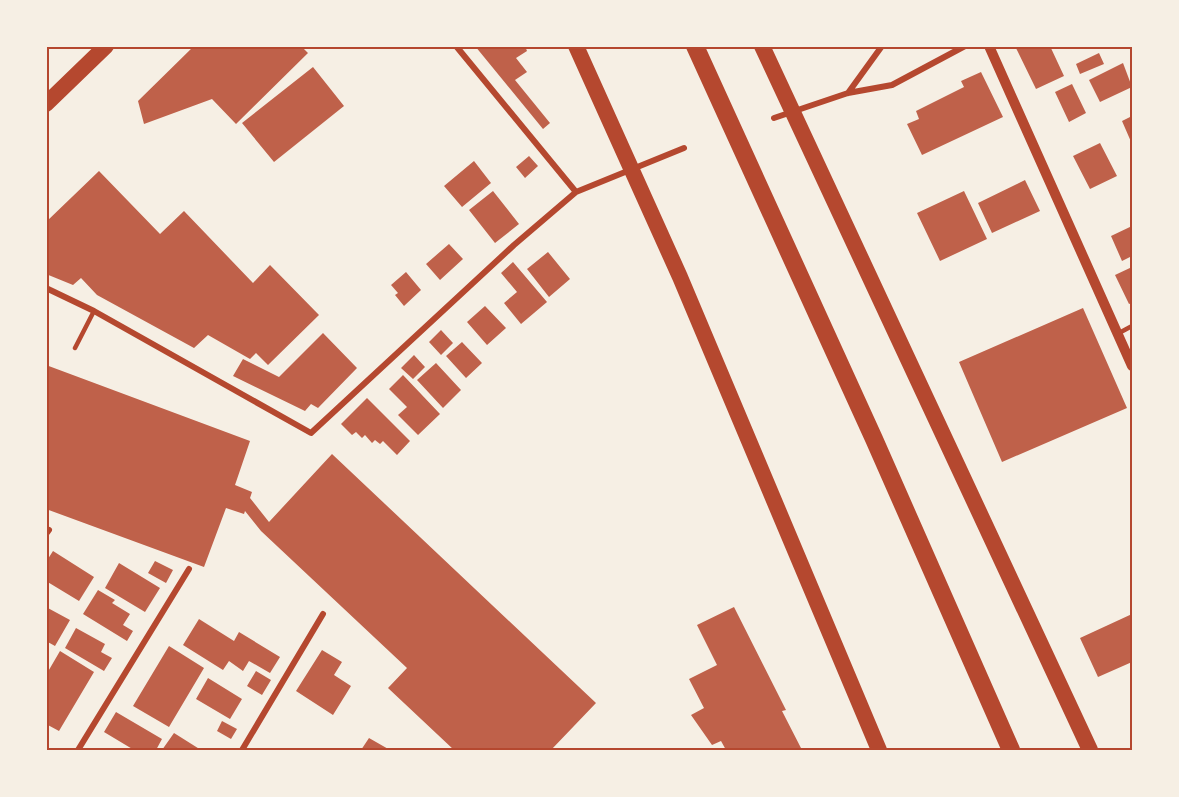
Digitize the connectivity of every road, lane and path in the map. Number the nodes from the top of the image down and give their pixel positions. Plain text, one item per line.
1 (106, 46) edge
2 (456, 46) edge
3 (576, 46) edge
4 (695, 46) edge
5 (762, 46) edge
6 (882, 46) edge
7 (965, 46) edge
8 (989, 46) edge
9 (848, 93) junction
10 (46, 104) edge
11 (794, 111) junction
12 (774, 118) dead end
13 (684, 148) dead end
14 (631, 169) junction
15 (576, 192) junction
16 (46, 288) edge
17 (94, 311) junction
18 (1132, 326) edge
19 (1118, 333) junction
20 (75, 348) dead end
21 (1132, 366) edge
22 (189, 569) dead end
23 (323, 614) dead end
24 (243, 748) edge
25 (78, 750) edge
26 (251, 750) edge
27 (879, 750) edge
28 (1011, 750) edge
29 (1090, 750) edge

1 - 10 highway
2 - 15 street
3 - 14 highway
4 - 28 highway
5 - 11 highway
6 - 9 street
7 - 9 street
8 - 19 street
9 - 11 street
11 - 12 street
11 - 29 highway
13 - 14 street
14 - 15 street
14 - 27 highway
15 - 17 street
16 - 17 street
17 - 20 lane
18 - 19 lane
19 - 21 street
22 - 25 street
23 - 24 street
24 - 26 street

